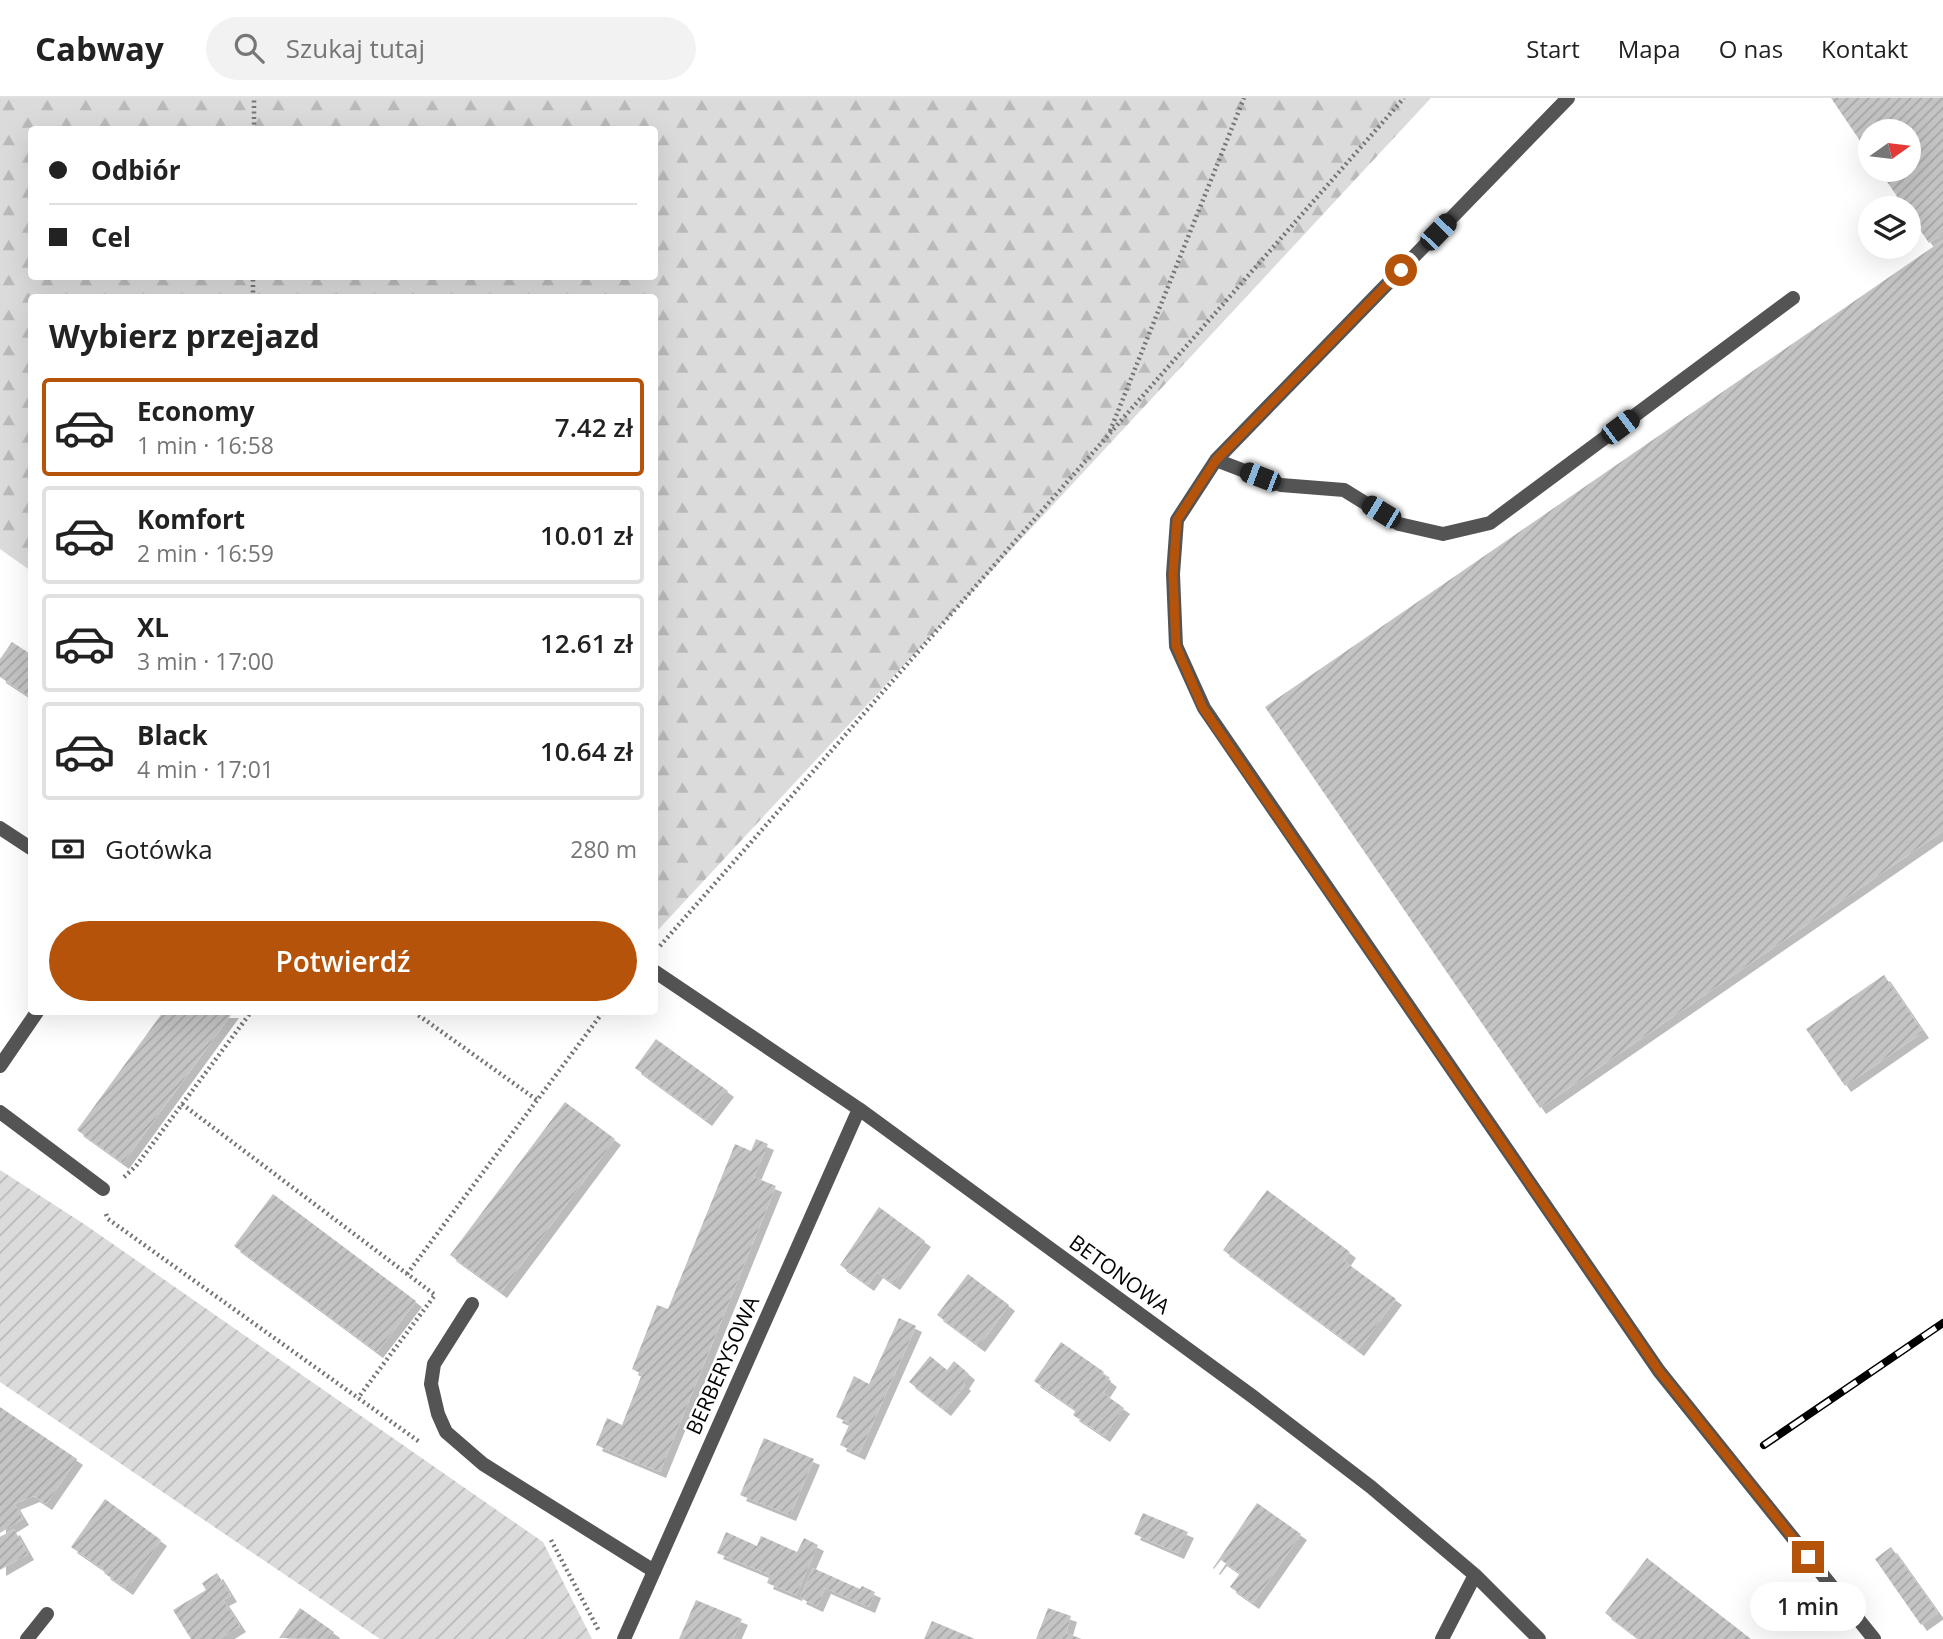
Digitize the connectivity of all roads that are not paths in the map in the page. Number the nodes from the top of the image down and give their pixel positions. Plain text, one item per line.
1 (1568, 98) edge
2 (1793, 298) dead end
3 (1216, 460) junction
4 (0, 828) edge
5 (28, 846) edge
6 (658, 974) edge
7 (35, 1015) edge
8 (0, 1066) edge
9 (859, 1109) junction
10 (0, 1112) edge
11 (103, 1189) dead end
12 (472, 1304) dead end
13 (654, 1571) junction
14 (1475, 1575) junction
15 (47, 1614) dead end
16 (27, 1639) edge
17 (624, 1639) edge
18 (1443, 1639) edge
19 (1539, 1639) edge
20 (1874, 1639) edge

1 - 3 street
2 - 3 street
3 - 20 street
4 - 5 street
6 - 9 street, BETONOWA
7 - 8 street
9 - 13 street, BERBERYSOWA
9 - 14 street, BETONOWA
10 - 11 street
12 - 13 street
13 - 17 street, BERBERYSOWA
14 - 18 street
14 - 19 street, BETONOWA
15 - 16 street

